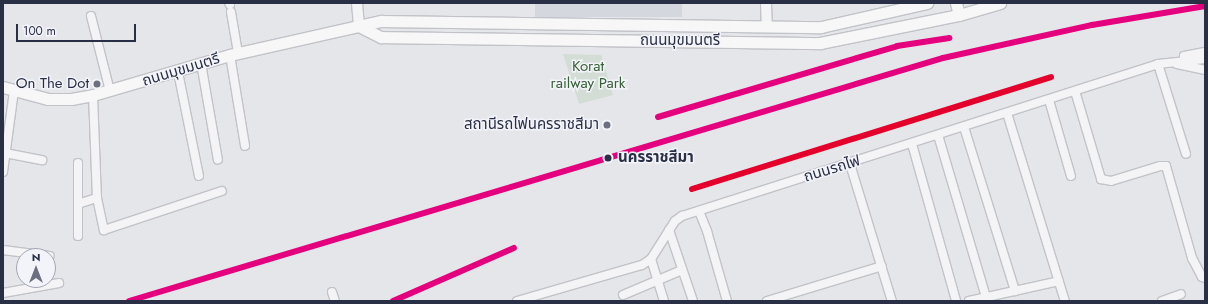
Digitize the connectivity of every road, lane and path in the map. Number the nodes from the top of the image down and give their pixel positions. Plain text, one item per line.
1 (357, 3) edge
2 (766, 3) edge
3 (927, 3) edge
4 (956, 3) edge
5 (1000, 3) edge
6 (230, 7) edge
7 (959, 15) junction
8 (91, 16) dead end
9 (359, 26) junction
10 (767, 26) junction
11 (773, 41) junction
12 (1205, 52) edge
13 (234, 54) junction
14 (1205, 59) edge
15 (201, 63) junction
16 (1162, 63) junction
17 (1205, 70) edge
18 (178, 72) junction
19 (8, 89) edge
20 (110, 91) junction
21 (1075, 91) junction
22 (93, 95) junction
23 (1048, 100) junction
24 (1007, 113) junction
25 (964, 127) junction
26 (938, 135) junction
27 (912, 144) junction
28 (245, 146) dead end
29 (5, 153) junction
30 (1186, 154) dead end
31 (42, 160) dead end
32 (218, 160) dead end
33 (78, 163) dead end
34 (850, 164) junction
35 (3, 172) edge
36 (198, 176) dead end
37 (1071, 176) dead end
38 (222, 191) dead end
39 (97, 198) junction
40 (78, 204) junction
41 (699, 211) junction
42 (669, 230) junction
43 (78, 236) dead end
44 (3, 250) edge
45 (16, 252) edge
46 (651, 259) junction
47 (882, 266) junction
48 (682, 270) junction
49 (1205, 278) edge
50 (1059, 281) junction
51 (659, 282) junction
52 (59, 283) dead end
53 (1015, 291) junction
54 (332, 292) dead end
55 (3, 293) edge
56 (1181, 294) dead end
57 (623, 295) dead end
58 (986, 297) junction
59 (335, 301) edge
60 (517, 301) edge
61 (664, 301) edge
62 (693, 301) edge
63 (727, 301) edge
64 (768, 301) edge
65 (892, 301) edge
66 (956, 301) edge
67 (969, 301) edge
68 (1065, 301) edge
69 (1162, 301) edge

1 - 9 street
2 - 10 street
3 - 10 main road, ถนนมุขมนตรี
4 - 7 main road
5 - 7 main road, ถนนมุขมนตรี
6 - 13 street
7 - 11 main road, ถนนมุขมนตรี
8 - 20 street
9 - 10 main road, ถนนมุขมนตรี
9 - 11 main road, ถนนมุขมนตรี
9 - 13 main road, ถนนมุขมนตรี
10 - 11 main road
12 - 16 street, ถนนรถไฟ
13 - 15 main road, ถนนมุขมนตรี
13 - 28 street
14 - 16 street, ถนนรถไฟ
15 - 18 main road, ถนนมุขมนตรี
15 - 32 street
16 - 17 street, ถนนรถไฟ
16 - 21 street, ถนนรถไฟ
16 - 30 street
18 - 20 main road, ถนนมุขมนตรี
18 - 36 street
19 - 22 main road, ถนนมุขมนตรี
19 - 29 street
20 - 22 main road, ถนนมุขมนตรี
21 - 23 street, ถนนรถไฟ
21 - 49 street
22 - 39 street
23 - 24 street, ถนนรถไฟ
23 - 37 street
24 - 25 street, ถนนรถไฟ
24 - 50 street
25 - 26 street, ถนนรถไฟ
25 - 53 street
26 - 27 street, ถนนรถไฟ
26 - 58 street
27 - 34 street, ถนนรถไฟ
27 - 66 street
29 - 31 street
29 - 35 street
33 - 40 street
34 - 41 street, ถนนรถไฟ
34 - 47 street
38 - 39 street
39 - 40 street
40 - 43 street
41 - 42 street, ถนนรถไฟ
41 - 63 street
42 - 46 street, ถนนรถไฟ
42 - 48 street
44 - 45 street
46 - 51 street
46 - 60 street
47 - 64 street
47 - 65 street
48 - 51 street
48 - 62 street
50 - 53 street
50 - 68 street
51 - 57 street
51 - 61 street
52 - 55 street
53 - 58 street
54 - 59 street
56 - 69 street
58 - 67 street

